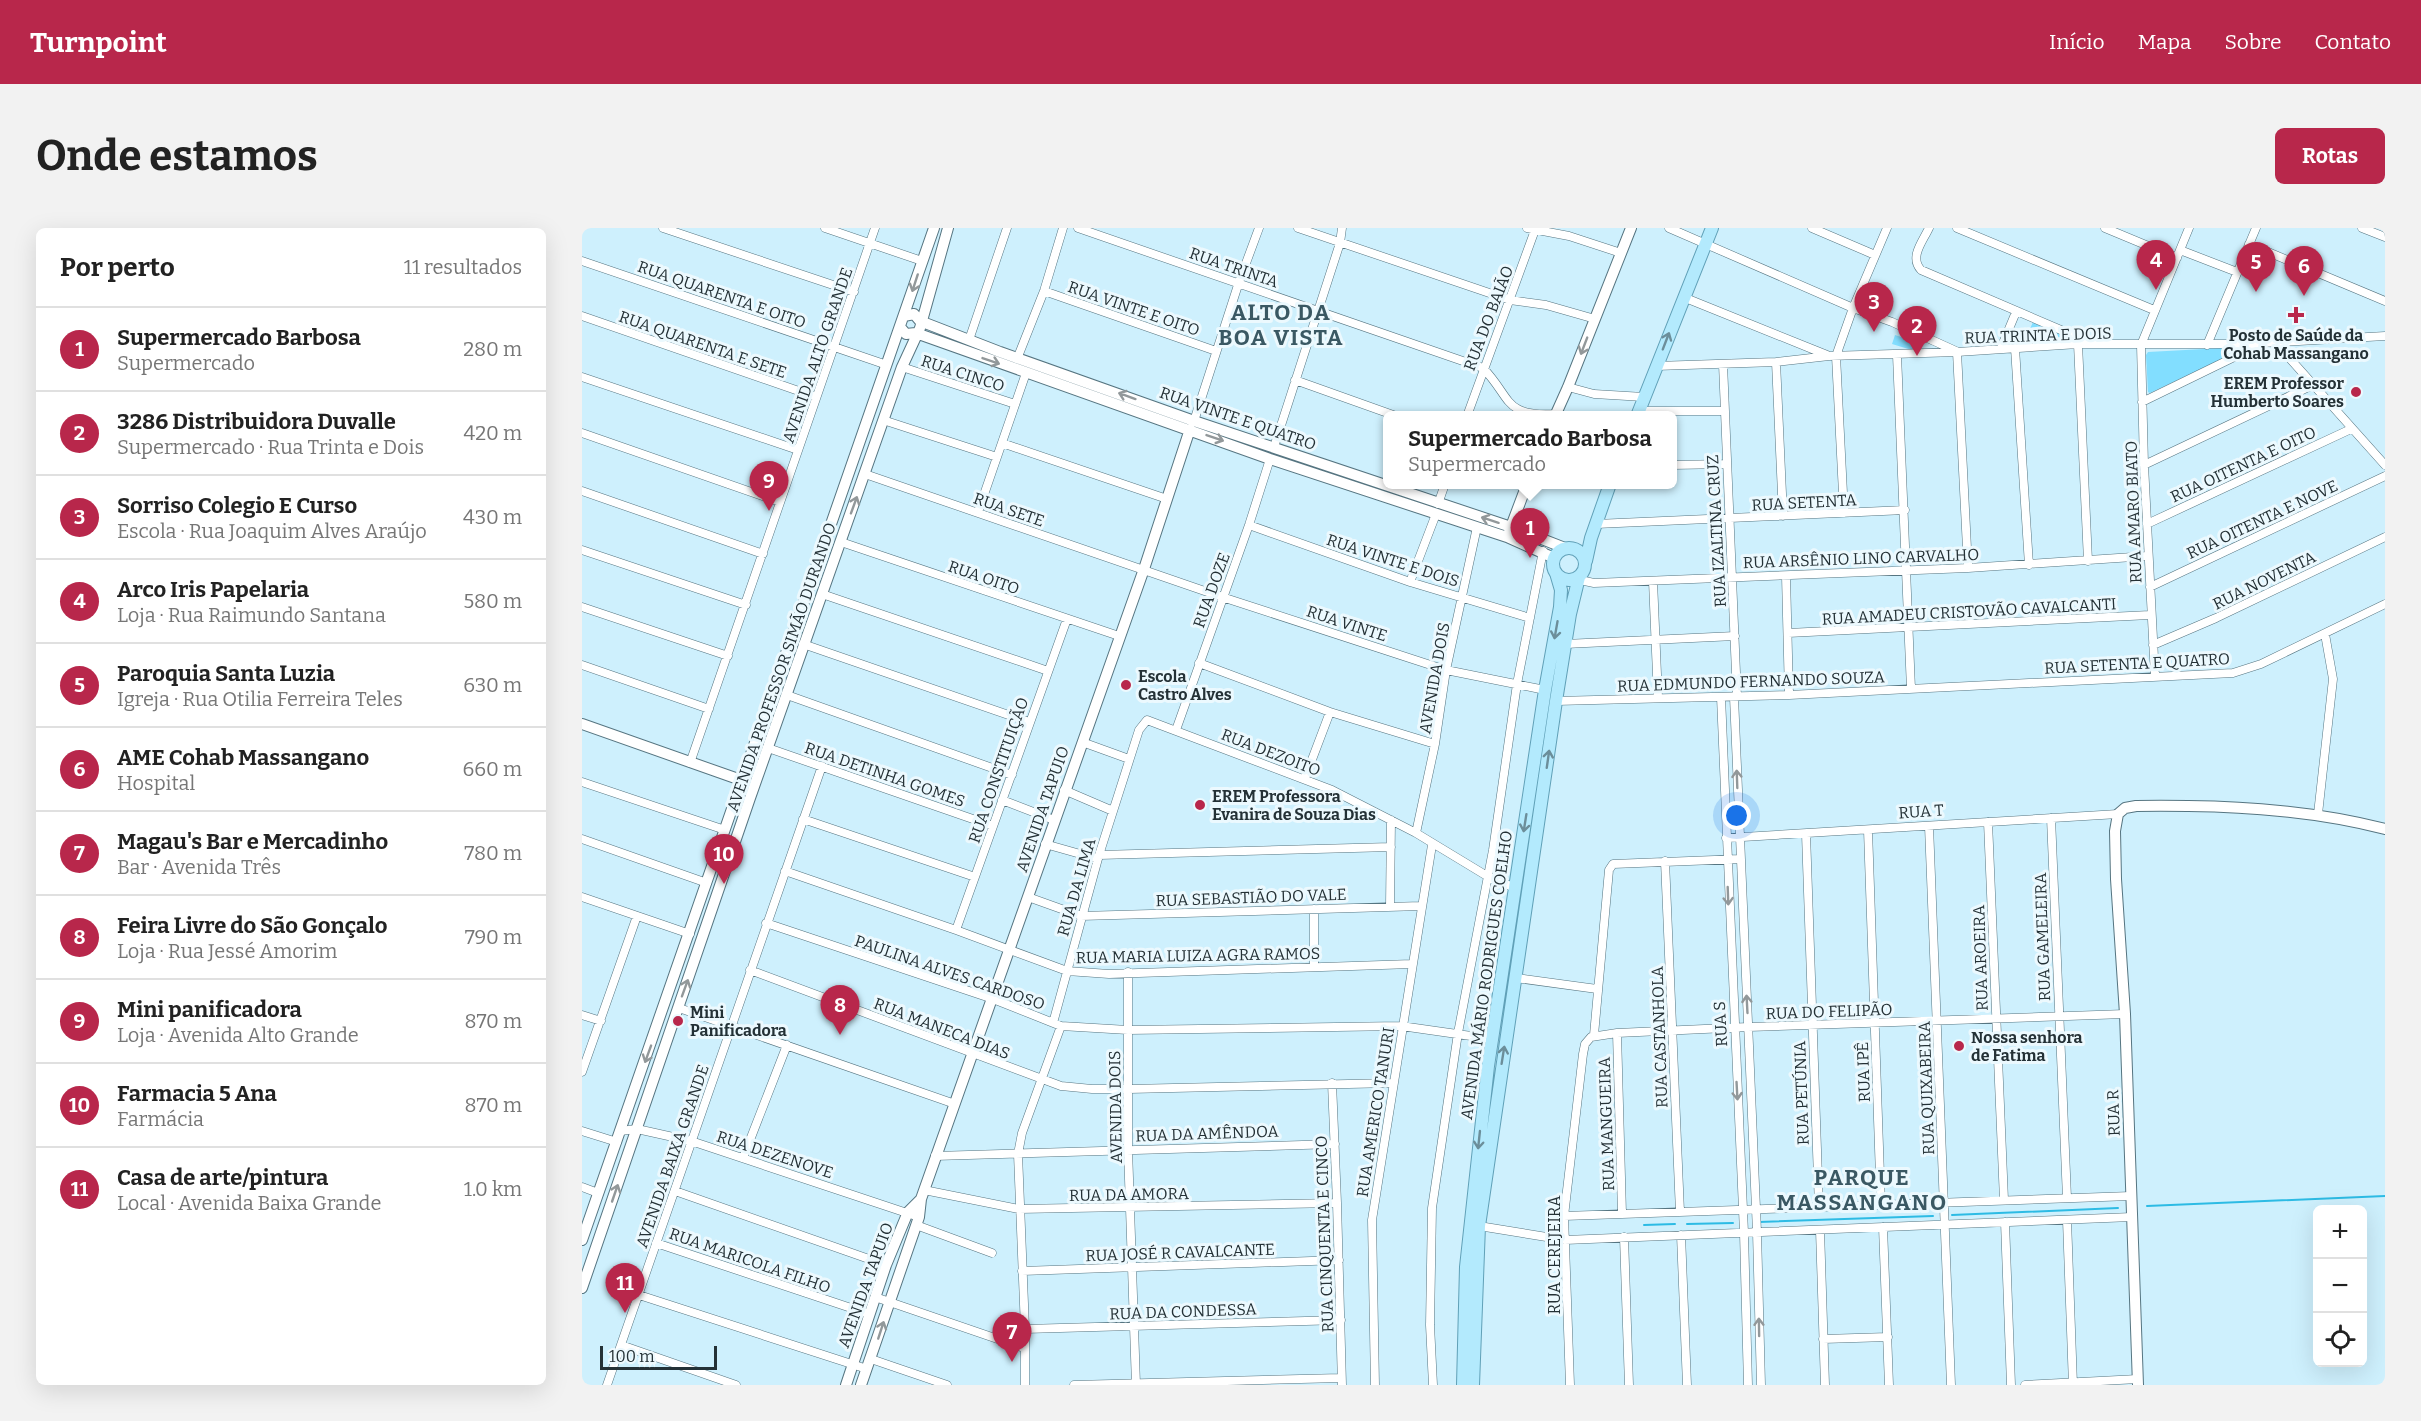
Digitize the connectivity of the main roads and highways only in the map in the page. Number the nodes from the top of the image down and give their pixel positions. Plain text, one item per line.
1 (1712, 228) edge
2 (1639, 411) edge
3 (1608, 489) edge
4 (1586, 561) junction
5 (1556, 573) junction
6 (1578, 579) junction
7 (1463, 1385) edge
8 (1473, 1385) edge

2 -> 1 main road
3 - 4 main road
4 - 5 main road
4 - 6 main road
5 - 6 main road
5 -> 7 main road, AVENIDA MÁRIO RODRIGUES COELHO
8 -> 6 main road, AVENIDA MÁRIO RODRIGUES COELHO

